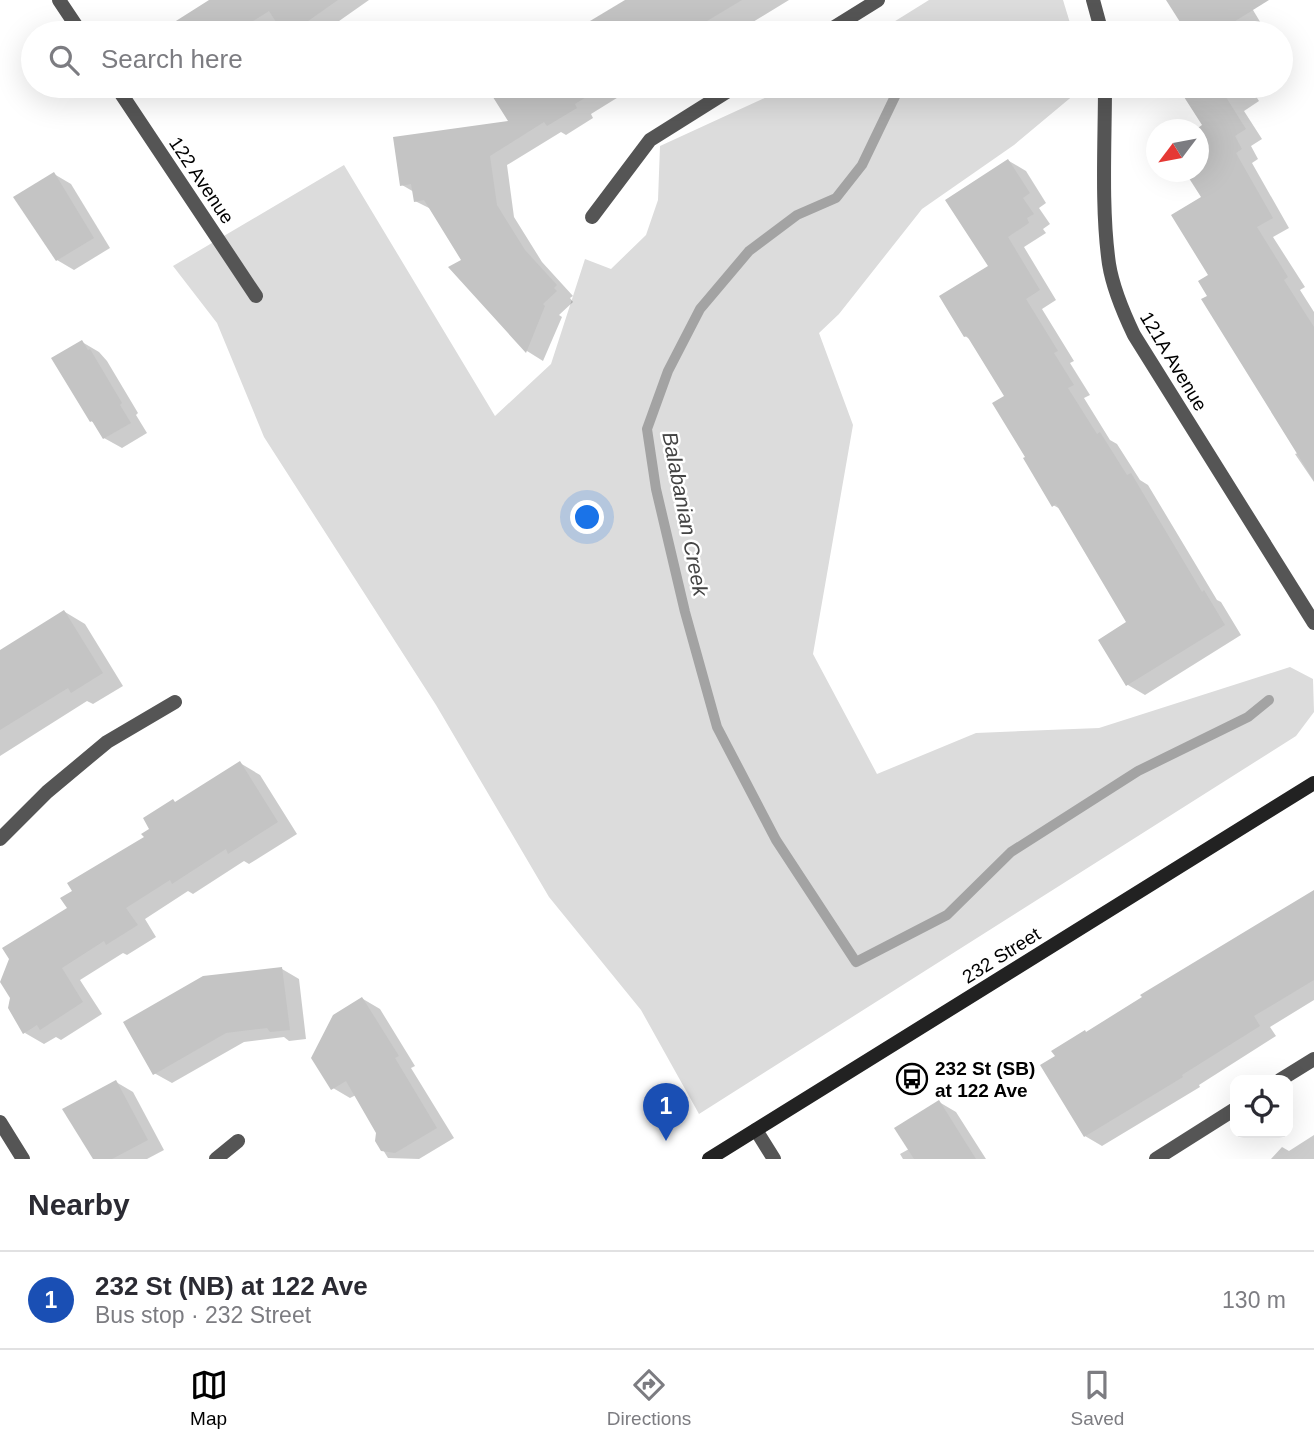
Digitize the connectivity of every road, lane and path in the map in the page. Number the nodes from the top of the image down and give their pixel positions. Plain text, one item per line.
1 (59, 0) edge
2 (878, 0) edge
3 (1093, 0) edge
4 (73, 21) edge
5 (844, 21) edge
6 (1099, 21) edge
7 (124, 98) edge
8 (717, 98) edge
9 (1105, 98) edge
10 (592, 217) dead end
11 (256, 296) dead end
12 (1314, 623) edge
13 (175, 702) dead end
14 (1314, 783) edge
15 (0, 839) edge
16 (1314, 1059) edge
17 (1288, 1075) edge
18 (1230, 1112) edge
19 (0, 1122) edge
20 (756, 1130) junction
21 (238, 1141) dead end
22 (23, 1159) edge
23 (216, 1159) edge
24 (709, 1159) edge
25 (774, 1159) edge
26 (1156, 1159) edge

1 - 4 street
2 - 5 street
3 - 6 street
7 - 11 street, 122 Avenue
8 - 10 street
9 - 12 street, 121A Avenue
13 - 15 street
14 - 20 main road, 232 Street
16 - 17 street
18 - 26 street
19 - 22 street
20 - 24 main road, 232 Street
20 - 25 street
21 - 23 street

